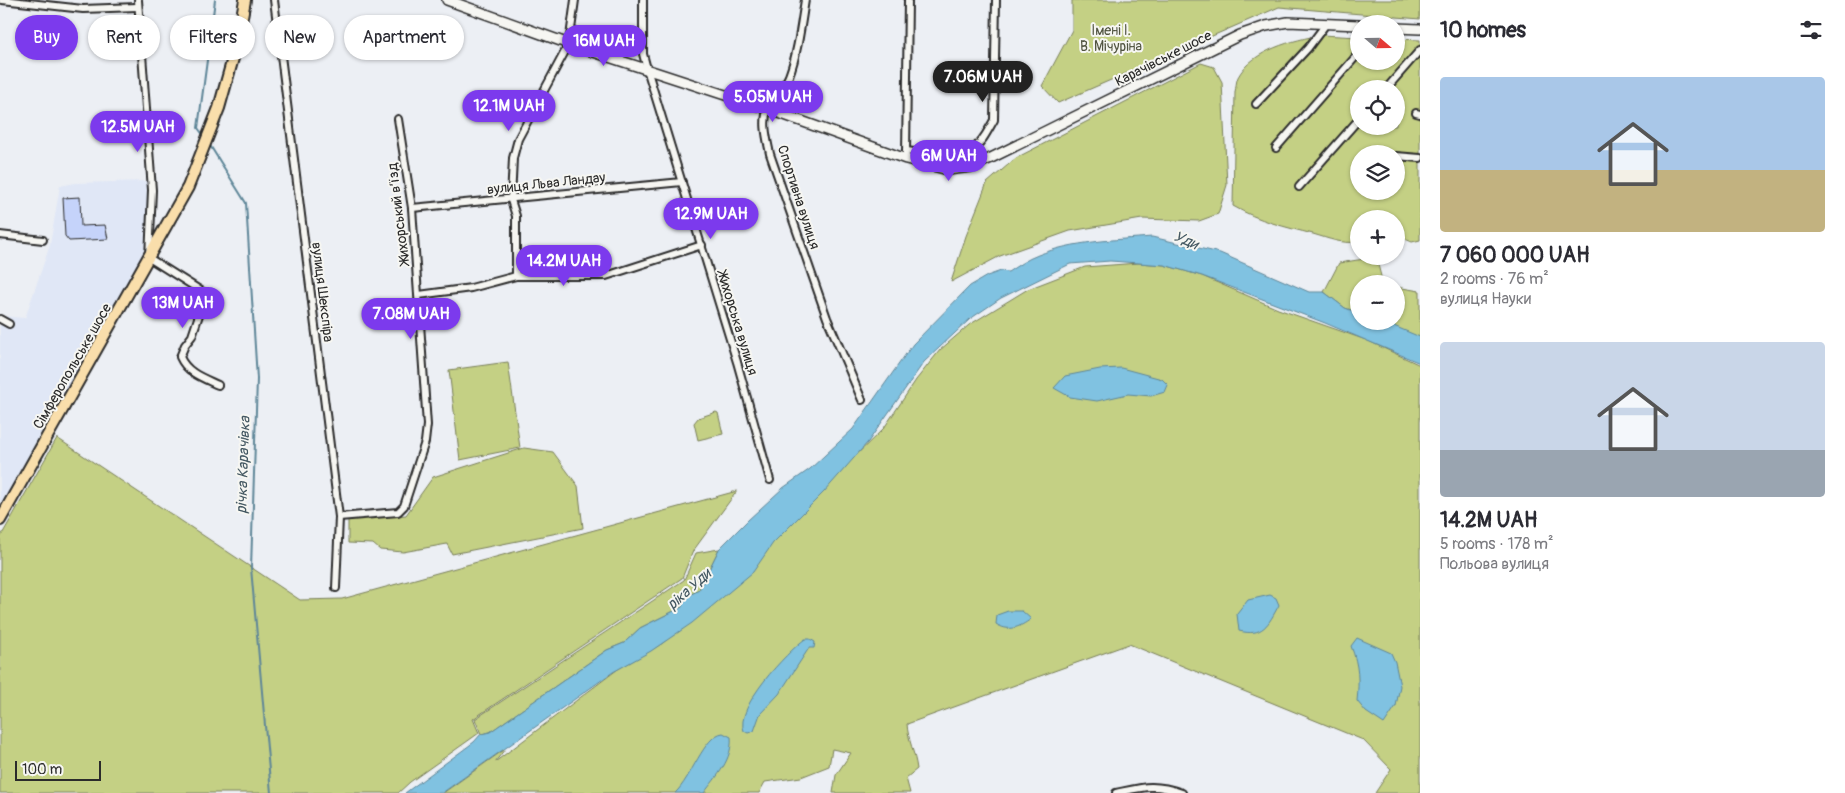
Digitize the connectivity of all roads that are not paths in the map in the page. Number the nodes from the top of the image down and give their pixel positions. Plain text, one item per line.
1 (2, 0) edge
2 (245, 0) edge
3 (274, 0) edge
4 (447, 0) edge
5 (575, 0) edge
6 (643, 0) edge
7 (805, 0) edge
8 (908, 0) edge
9 (996, 0) edge
10 (462, 2) edge
11 (138, 4) edge
12 (1326, 24) junction
13 (1350, 25) edge
14 (1405, 28) edge
15 (1420, 29) edge
16 (569, 44) junction
17 (1420, 50) edge
18 (1350, 62) edge
19 (647, 69) junction
20 (1394, 80) edge
21 (1256, 104) dead end
22 (768, 109) junction
23 (398, 118) dead end
24 (1350, 129) edge
25 (1276, 148) dead end
26 (906, 155) junction
27 (1405, 157) edge
28 (1420, 158) edge
29 (682, 182) junction
30 (1299, 187) dead end
31 (511, 200) junction
32 (412, 208) junction
33 (0, 235) edge
34 (43, 240) dead end
35 (702, 245) junction
36 (149, 258) junction
37 (516, 276) junction
38 (419, 295) junction
39 (0, 319) edge
40 (9, 324) dead end
41 (218, 385) dead end
42 (862, 400) dead end
43 (770, 480) dead end
44 (339, 517) junction
45 (0, 520) edge
46 (336, 588) dead end
47 (1116, 793) edge
48 (1182, 793) edge

1 - 11 street
2 - 36 highway, Сімферопольське шосе
3 - 44 street, вулиця Шекспіра
4 - 10 main road, Карачівське шосе
5 - 16 street
6 - 19 street, Жихорська вулиця
7 - 22 street, Спортивна вулиця
8 - 26 street
9 - 26 street
10 - 16 main road, Карачівське шосе
11 - 36 street
12 - 13 main road, Карачівське шосе
12 - 21 street
12 - 26 main road, Карачівське шосе
14 - 15 main road
16 - 19 main road, Карачівське шосе
16 - 31 street
17 - 20 street
18 - 25 street
19 - 22 main road, Карачівське шосе
19 - 29 street, Жихорська вулиця
22 - 26 main road, Карачівське шосе
22 - 42 street, Спортивна вулиця
23 - 32 street, Жихорський в’їзд
24 - 30 street
27 - 28 street
29 - 31 street, вулиця Льва Ландау
29 - 35 street, Жихорська вулиця
31 - 32 street, вулиця Льва Ландау
31 - 37 street
32 - 38 street, Жихорський в’їзд
33 - 34 street
35 - 37 street
35 - 43 street, Жихорська вулиця
36 - 41 street
36 - 45 highway, Сімферопольське шосе
37 - 38 street
38 - 44 street, Жихорський в’їзд
39 - 40 street
44 - 46 street, вулиця Шекспіра
47 - 48 street

